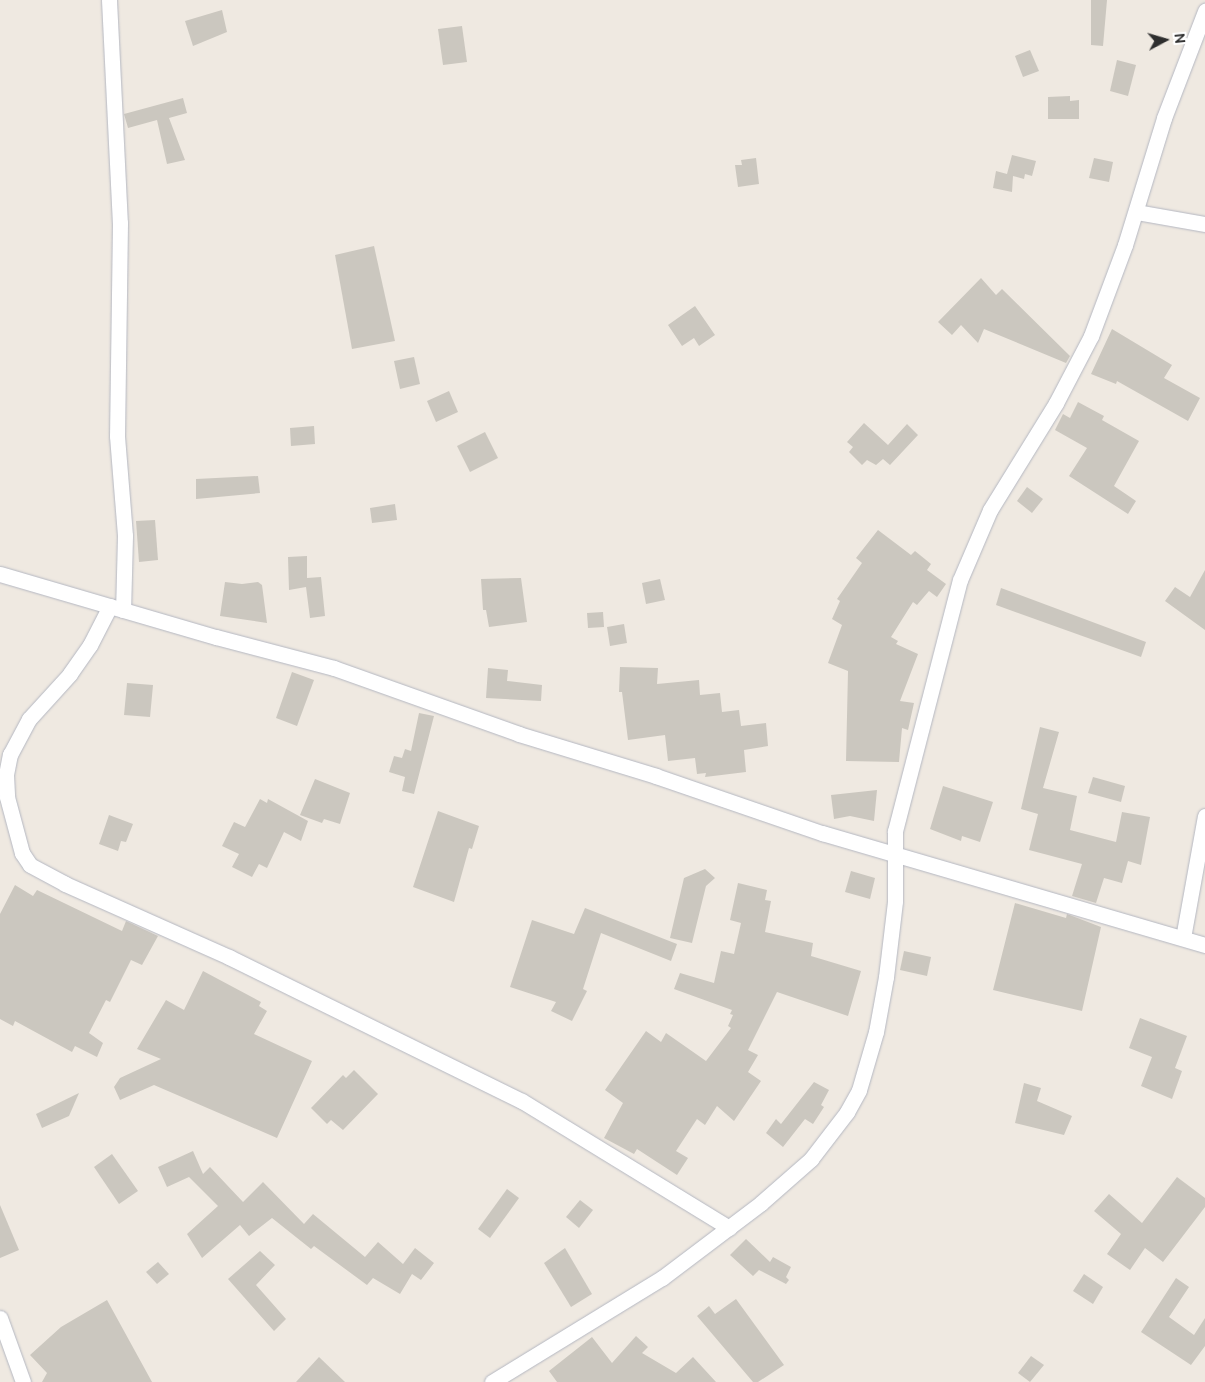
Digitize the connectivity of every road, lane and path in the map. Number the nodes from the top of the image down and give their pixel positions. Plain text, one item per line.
1 (109, 0) edge
2 (1205, 11) edge
3 (1136, 212) junction
4 (1205, 224) edge
5 (0, 574) edge
6 (117, 608) junction
7 (1205, 816) edge
8 (894, 855) junction
9 (1183, 938) junction
10 (1205, 945) edge
11 (729, 1228) junction
12 (0, 1318) edge
13 (23, 1382) edge
14 (492, 1382) edge

1 - 6 street
2 - 3 street
3 - 4 street
3 - 8 street
5 - 6 street
6 - 8 street
6 - 11 street
7 - 9 street
8 - 9 street
8 - 11 street
9 - 10 street
11 - 14 street
12 - 13 street

